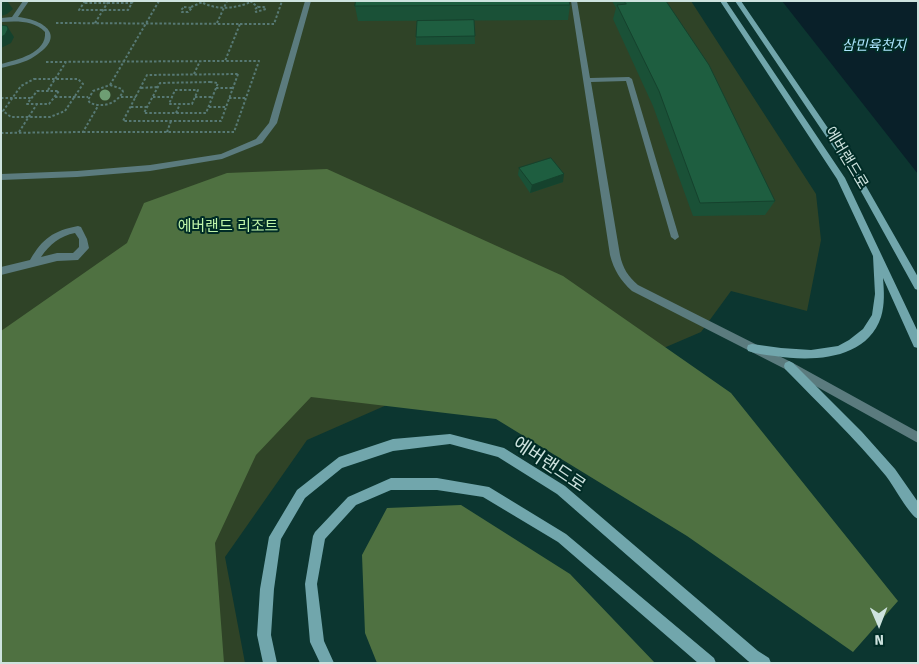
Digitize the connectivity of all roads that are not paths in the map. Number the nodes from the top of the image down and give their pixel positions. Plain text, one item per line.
1 (26, 1) edge
2 (308, 1) edge
3 (574, 1) edge
4 (723, 1) edge
5 (738, 1) edge
6 (14, 19) junction
7 (1, 20) edge
8 (1, 66) edge
9 (588, 80) junction
10 (1, 177) edge
11 (675, 237) dead end
12 (876, 252) junction
13 (34, 262) junction
14 (1, 271) edge
15 (918, 286) edge
16 (918, 344) edge
17 (752, 348) junction
18 (789, 366) junction
19 (918, 438) edge
20 (918, 513) edge
21 (270, 663) edge
22 (327, 663) edge
23 (709, 663) edge
24 (764, 663) edge

1 - 6 street
2 - 10 street
3 - 9 street
4 - 12 street, 에버랜드로
5 - 15 street, 에버랜드로
6 - 7 street
6 - 8 street
9 - 11 street
9 - 17 street
12 - 16 street, 에버랜드로
12 - 17 street
13 - 13 street
13 - 14 street
17 - 18 street
18 - 19 street
18 - 20 street
21 - 24 street, 에버랜드로
22 - 23 street

